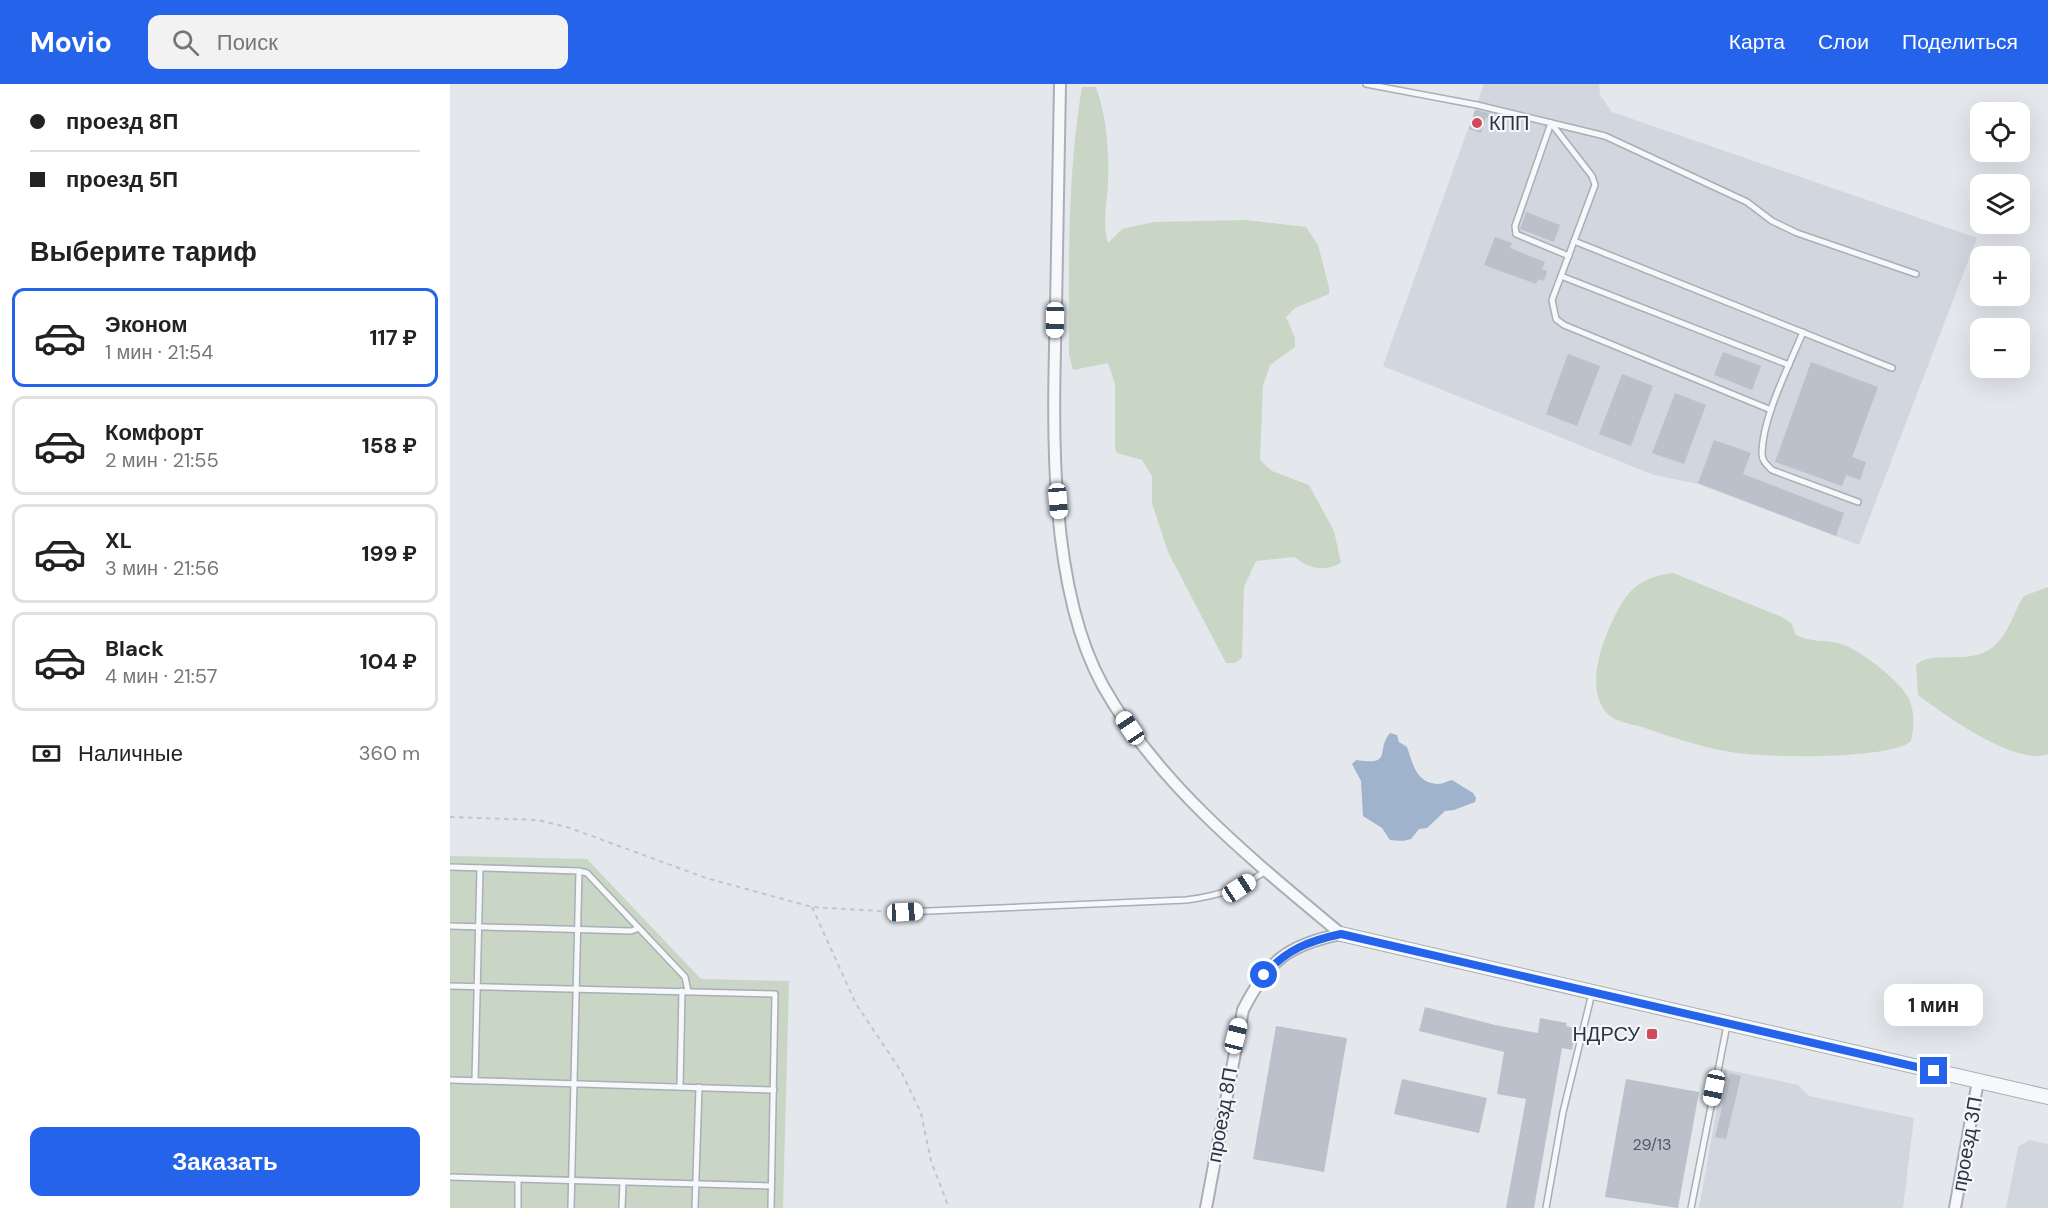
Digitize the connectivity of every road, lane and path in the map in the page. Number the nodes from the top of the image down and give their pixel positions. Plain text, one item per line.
1 (1060, 84) edge
2 (1366, 84) edge
3 (1551, 123) junction
4 (1574, 241) junction
5 (1569, 256) junction
6 (1916, 274) dead end
7 (1561, 276) junction
8 (1803, 332) junction
9 (1789, 365) junction
10 (1892, 368) dead end
11 (1771, 410) junction
12 (1858, 502) dead end
13 (450, 817) edge
14 (450, 867) edge
15 (480, 868) junction
16 (579, 871) junction
17 (1266, 871) junction
18 (812, 907) junction
19 (905, 912) joint
20 (450, 926) edge
21 (478, 927) junction
22 (639, 928) junction
23 (578, 929) junction
24 (1341, 934) junction
25 (450, 986) edge
26 (477, 986) junction
27 (577, 988) junction
28 (685, 991) junction
29 (1592, 992) junction
30 (1727, 1023) junction
31 (450, 1080) edge
32 (476, 1081) junction
33 (1978, 1081) junction
34 (574, 1083) junction
35 (680, 1087) junction
36 (699, 1087) junction
37 (774, 1089) junction
38 (2048, 1097) edge
39 (450, 1177) edge
40 (518, 1179) junction
41 (572, 1181) junction
42 (623, 1182) junction
43 (696, 1184) junction
44 (771, 1186) junction
45 (518, 1208) edge
46 (571, 1208) edge
47 (622, 1208) edge
48 (695, 1208) edge
49 (771, 1208) edge
50 (949, 1208) edge
51 (1206, 1208) edge
52 (1546, 1208) edge
53 (1691, 1208) edge
54 (1955, 1208) edge

1 - 17 street
2 - 3 lane
3 - 4 lane
3 - 5 lane
3 - 6 lane
4 - 5 lane
4 - 8 lane
5 - 7 lane
7 - 9 lane
7 - 11 lane
8 - 9 lane
8 - 10 lane
9 - 11 lane
11 - 12 lane
13 - 18 path
14 - 15 lane
15 - 16 lane
15 - 21 lane
16 - 22 lane
16 - 23 lane
17 - 19 lane
17 - 24 street
18 - 19 path
18 - 50 path
20 - 21 lane
21 - 23 lane
21 - 26 lane
22 - 23 lane
22 - 28 lane
23 - 27 lane
24 - 29 street
24 - 51 street, проезд 8П
25 - 26 lane
26 - 27 lane
26 - 32 lane
27 - 28 lane
27 - 34 lane
28 - 35 lane
28 - 37 lane
29 - 30 street
29 - 52 lane
30 - 33 street
30 - 53 lane
31 - 32 lane
32 - 34 lane
33 - 38 street
33 - 54 street, проезд 3П
34 - 35 lane
34 - 41 lane
35 - 36 lane
36 - 37 lane
36 - 43 lane
37 - 44 lane
39 - 40 lane
40 - 41 lane
40 - 45 lane
41 - 42 lane
41 - 46 lane
42 - 43 lane
42 - 47 lane
43 - 44 lane
43 - 48 lane
44 - 49 lane

